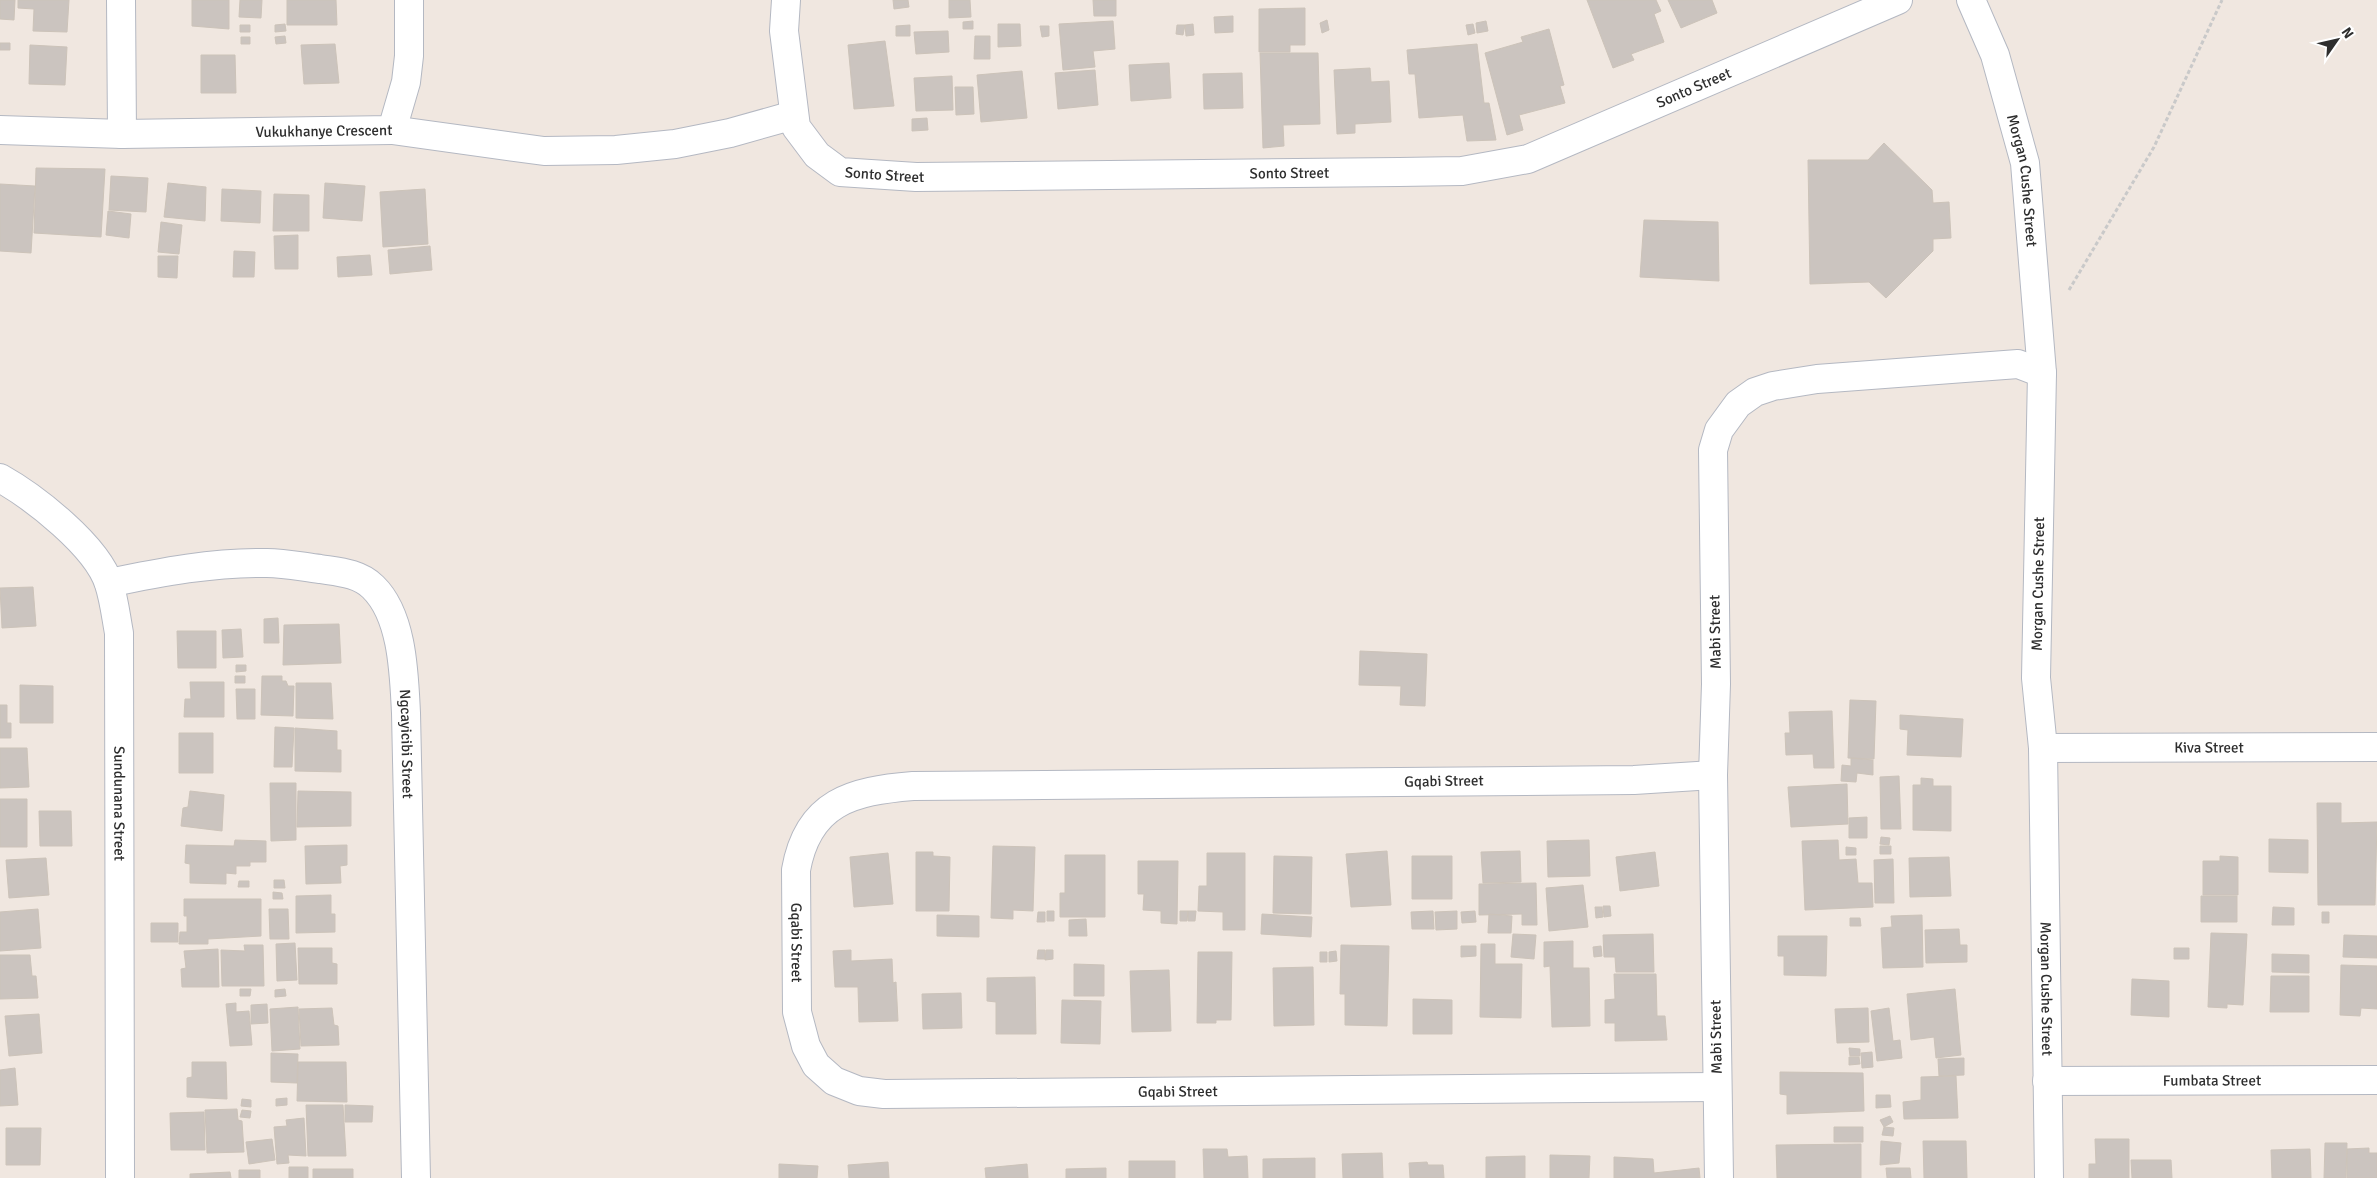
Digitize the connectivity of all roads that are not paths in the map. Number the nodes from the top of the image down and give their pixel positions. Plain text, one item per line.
1 (121, 0) edge
2 (409, 0) edge
3 (786, 0) edge
4 (1898, 0) edge
5 (1972, 0) edge
6 (794, 115) junction
7 (0, 130) edge
8 (392, 130) junction
9 (122, 134) junction
10 (2042, 373) junction
11 (0, 478) edge
12 (109, 583) junction
13 (2043, 748) junction
14 (2377, 748) edge
15 (1713, 775) junction
16 (2377, 1080) edge
17 (2047, 1082) junction
18 (1717, 1088) junction
19 (120, 1178) edge
20 (416, 1178) edge
21 (1719, 1178) edge
22 (2049, 1178) edge

1 - 9 street
2 - 8 street, Vukukhanye Crescent
3 - 6 street, Sonto Street
4 - 6 street, Sonto Street
5 - 10 street, Morgan Cushe Street
6 - 8 street
7 - 9 street, Vukukhanye Crescent
8 - 9 street, Vukukhanye Crescent
10 - 13 street, Morgan Cushe Street
10 - 15 street, Mabi Street
11 - 12 street, Sundunana Street
12 - 19 street, Sundunana Street
12 - 20 street, Ngcayicibi Street
13 - 14 street, Kiva Street
13 - 17 street, Morgan Cushe Street
15 - 18 street, Mabi Street
15 - 18 street, Gqabi Street
16 - 17 street, Fumbata Street
17 - 22 street, Morgan Cushe Street
18 - 21 street, Mabi Street

